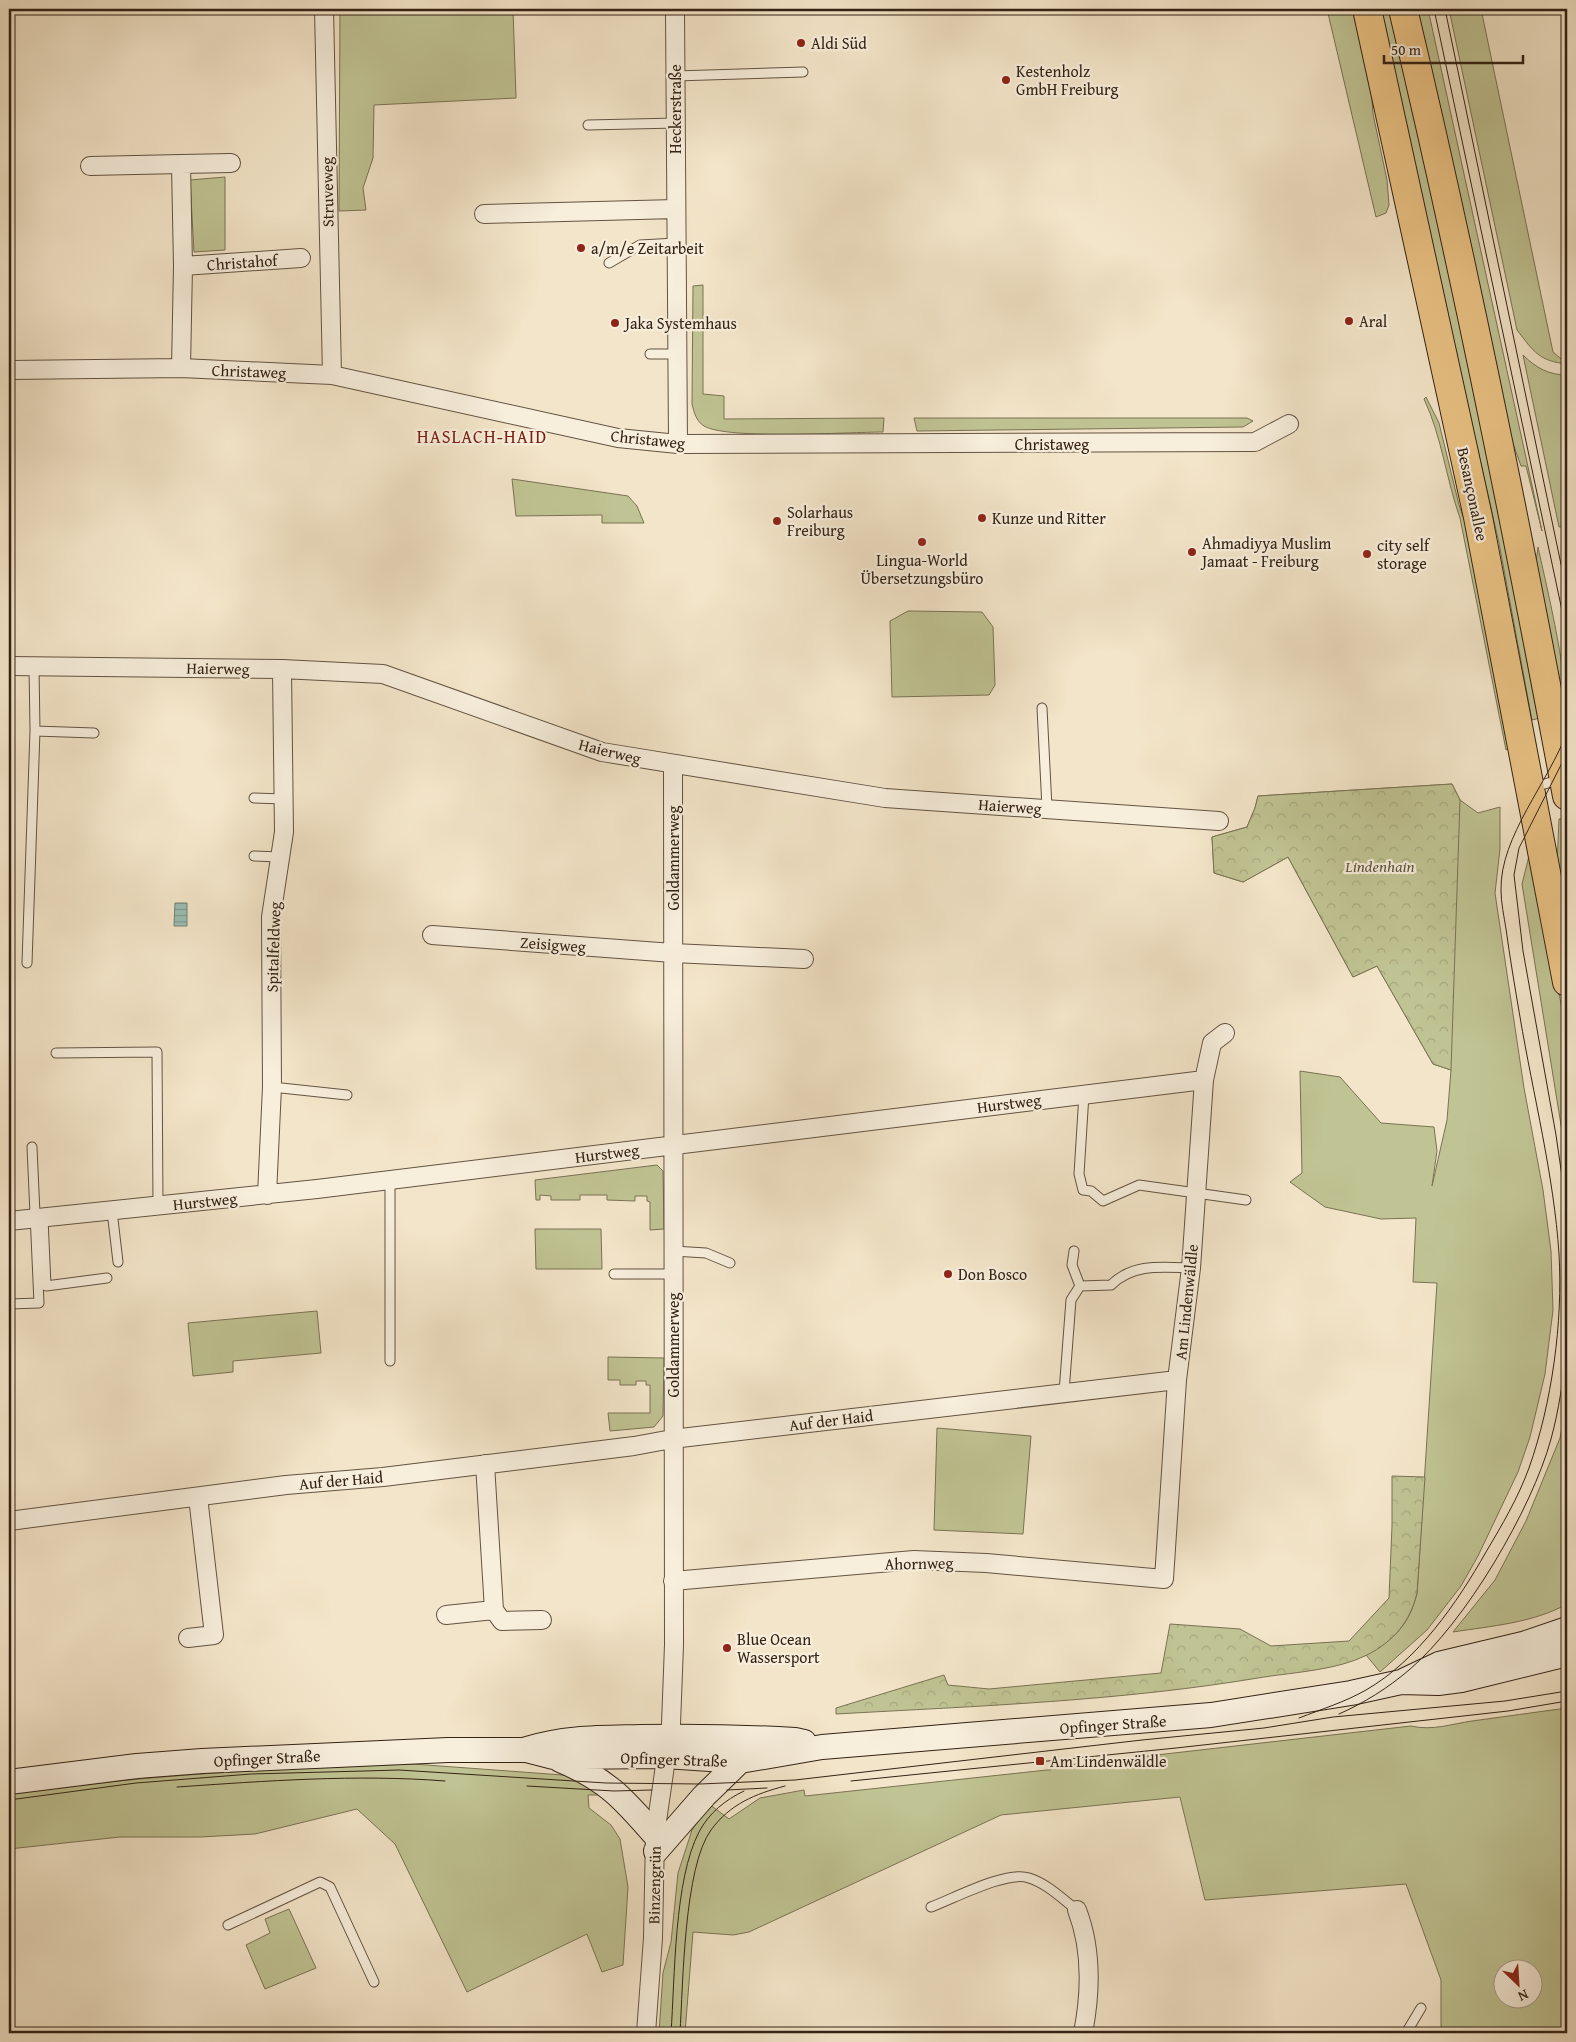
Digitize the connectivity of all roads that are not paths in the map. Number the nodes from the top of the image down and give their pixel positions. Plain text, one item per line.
1 (324, 9) edge
2 (675, 9) edge
3 (1367, 9) edge
4 (1403, 9) edge
5 (803, 72) dead end
6 (675, 76) junction
7 (676, 123) junction
8 (588, 125) dead end
9 (231, 163) dead end
10 (181, 164) junction
11 (90, 166) dead end
12 (676, 209) junction
13 (484, 214) dead end
14 (676, 243) junction
15 (301, 258) dead end
16 (609, 263) dead end
17 (183, 266) junction
18 (650, 354) dead end
19 (677, 354) junction
20 (181, 368) junction
21 (9, 370) edge
22 (332, 375) junction
23 (1288, 424) dead end
24 (678, 444) junction
25 (9, 666) edge
26 (34, 666) junction
27 (282, 669) junction
28 (1042, 708) dead end
29 (35, 731) junction
30 (94, 733) dead end
31 (673, 764) junction
32 (1566, 783) edge
33 (1531, 788) junction
34 (254, 798) dead end
35 (284, 799) junction
36 (1047, 808) junction
37 (1219, 821) dead end
38 (254, 856) dead end
39 (280, 857) junction
40 (432, 934) dead end
41 (673, 953) junction
42 (804, 959) dead end
43 (27, 963) dead end
44 (1567, 982) edge
45 (1225, 1033) dead end
46 (56, 1053) dead end
47 (1204, 1080) junction
48 (272, 1087) junction
49 (1084, 1094) junction
50 (347, 1095) dead end
51 (675, 1145) junction
52 (32, 1147) dead end
53 (390, 1180) junction
54 (1196, 1194) junction
55 (267, 1195) junction
56 (1246, 1200) dead end
57 (158, 1205) junction
58 (112, 1211) junction
59 (38, 1219) junction
60 (9, 1221) edge
61 (673, 1250) junction
62 (1074, 1251) dead end
63 (118, 1262) dead end
64 (730, 1263) dead end
65 (1191, 1268) junction
66 (614, 1274) dead end
67 (673, 1274) junction
68 (107, 1278) dead end
69 (1080, 1286) junction
70 (9, 1304) edge
71 (390, 1361) dead end
72 (1177, 1380) junction
73 (1064, 1392) junction
74 (672, 1439) junction
75 (485, 1464) junction
76 (198, 1497) junction
77 (9, 1522) edge
78 (1164, 1580) joint
79 (674, 1581) junction
80 (494, 1610) junction
81 (446, 1615) dead end
82 (542, 1620) dead end
83 (1567, 1630) edge
84 (188, 1638) dead end
85 (1567, 1654) edge
86 (1401, 1682) junction
87 (667, 1746) junction
88 (822, 1747) junction
89 (526, 1750) junction
90 (554, 1757) junction
91 (740, 1761) junction
92 (9, 1782) edge
93 (655, 1843) junction
94 (931, 1907) dead end
95 (1077, 1910) joint
96 (228, 1925) dead end
97 (374, 1982) dead end
98 (1420, 2008) dead end
99 (646, 2033) edge
100 (1083, 2033) edge
101 (1406, 2033) edge

1 - 22 street, Struveweg
2 - 6 street, Heckerstraße
3 - 33 main road, Besançonallee
4 - 32 main road
5 - 6 lane
6 - 7 street, Heckerstraße
7 - 8 lane
7 - 12 street, Heckerstraße
9 - 10 street
10 - 11 street
10 - 17 street, Christahof
12 - 13 street
12 - 14 street, Heckerstraße
14 - 16 lane
14 - 19 street, Heckerstraße
15 - 17 street, Christahof
17 - 20 street, Christahof
18 - 19 lane
19 - 24 street, Heckerstraße
20 - 21 street, Christaweg
20 - 22 street, Christaweg
22 - 24 street, Christaweg
23 - 24 street, Christaweg
25 - 26 street, Haierweg
26 - 27 street, Haierweg
26 - 29 lane
27 - 31 street, Haierweg
27 - 35 street, Spitalfeldweg
28 - 36 lane
29 - 30 lane
29 - 43 lane
31 - 36 street, Haierweg
31 - 41 street, Goldammerweg
32 - 33 lane
33 - 44 main road, Besançonallee
34 - 35 lane
35 - 39 street, Spitalfeldweg
36 - 37 street, Haierweg
38 - 39 lane
39 - 48 street, Spitalfeldweg
40 - 41 street, Zeisigweg
41 - 42 street
41 - 51 street, Goldammerweg
45 - 47 street, Am Lindenwäldle
46 - 57 lane
47 - 49 street, Hurstweg
47 - 54 street, Am Lindenwäldle
48 - 50 lane
48 - 55 street, Spitalfeldweg
49 - 51 street, Hurstweg
49 - 54 lane
51 - 53 street, Hurstweg
51 - 61 street, Goldammerweg
52 - 59 lane
53 - 55 street, Hurstweg
53 - 71 lane
54 - 56 lane
54 - 65 street, Am Lindenwäldle
55 - 57 street, Hurstweg
57 - 58 street, Hurstweg
58 - 59 street, Hurstweg
58 - 63 lane
59 - 60 street, Hurstweg
59 - 68 lane
59 - 70 lane
61 - 64 lane
61 - 67 street, Goldammerweg
62 - 69 lane
65 - 69 lane
65 - 72 street, Am Lindenwäldle
66 - 67 lane
67 - 74 street, Goldammerweg
69 - 73 lane
72 - 73 street, Auf der Haid
72 - 78 street, Am Lindenwäldle
73 - 74 street, Auf der Haid
74 - 75 street, Auf der Haid
74 - 79 street, Goldammerweg
75 - 76 street, Auf der Haid
75 - 80 street
76 - 77 street, Auf der Haid
76 - 84 street
78 - 79 street, Ahornweg
79 - 87 street, Goldammerweg
80 - 81 street
80 - 82 street
83 - 86 street, Opfinger Straße
85 - 86 street, Opfinger Straße
86 - 88 street, Opfinger Straße
87 - 88 street, Opfinger Straße
87 - 89 street, Opfinger Straße
87 - 90 street, Opfinger Straße
87 - 91 street, Opfinger Straße
87 - 93 street, Binzengrün
88 - 91 street, Opfinger Straße
89 - 90 street, Opfinger Straße
89 - 92 street, Opfinger Straße
90 - 93 street
91 - 93 street
93 - 99 street, Binzengrün
94 - 95 lane
95 - 100 street
96 - 97 lane
98 - 101 lane

